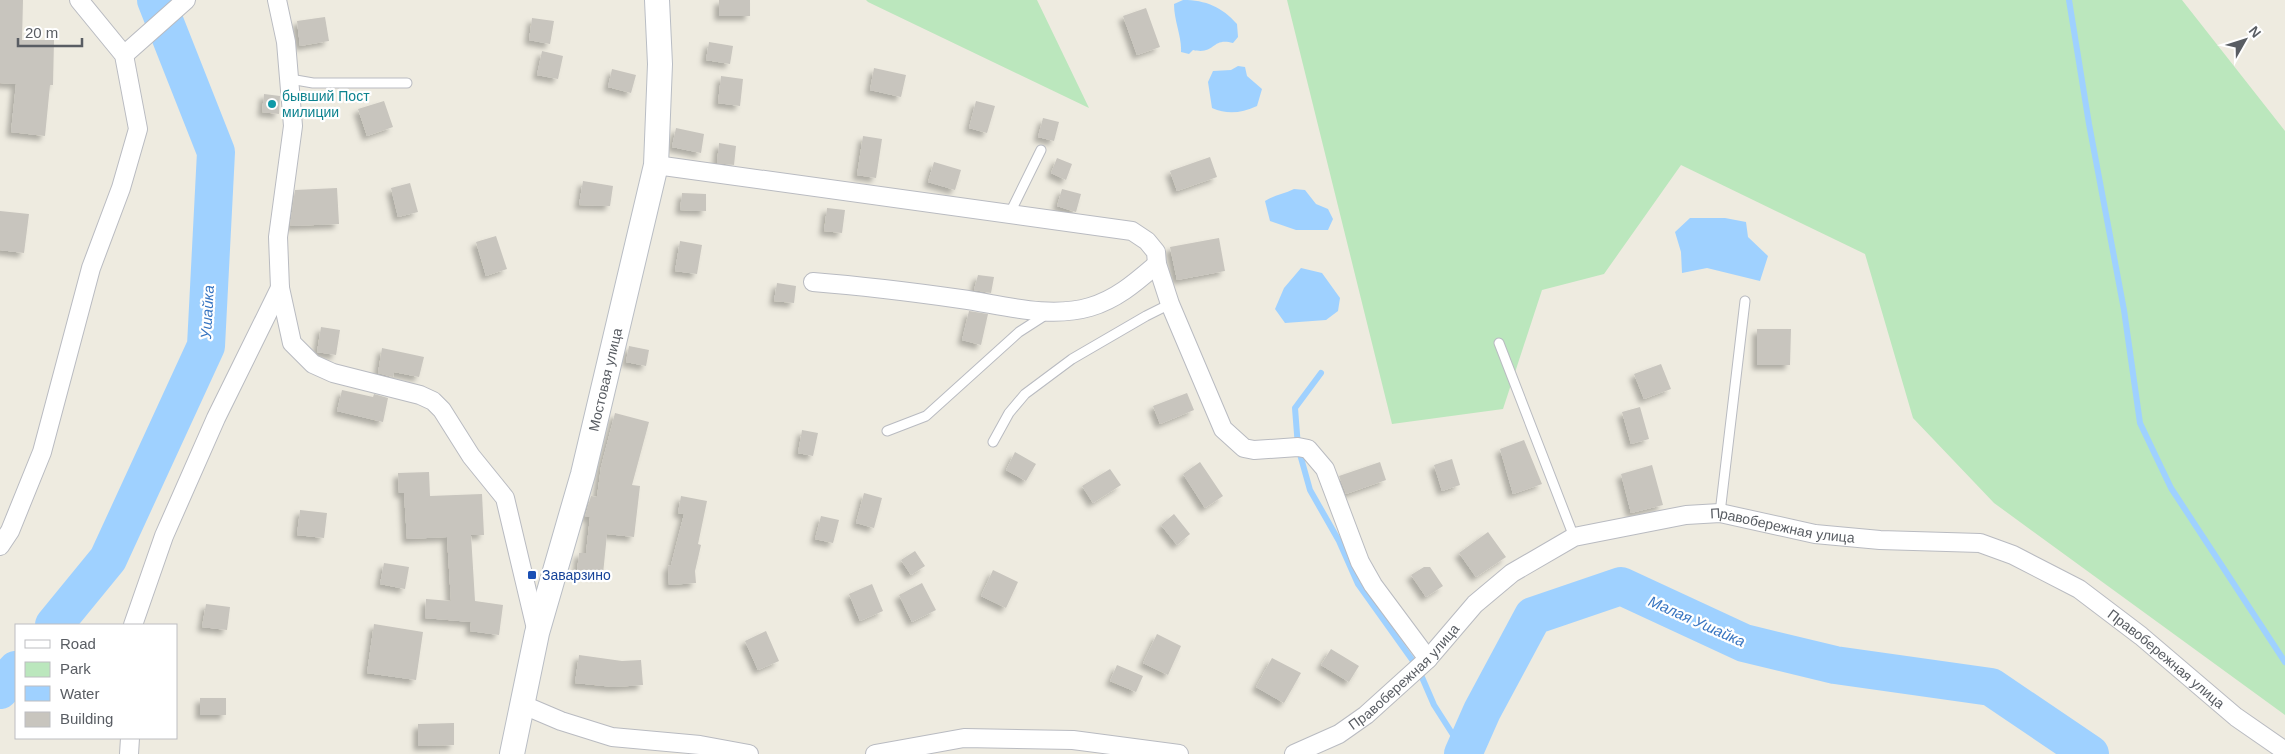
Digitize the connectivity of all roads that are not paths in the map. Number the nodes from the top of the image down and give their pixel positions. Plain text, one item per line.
1 (79, 0) edge
2 (186, 0) edge
3 (277, 0) edge
4 (657, 0) edge
5 (128, 51) junction
6 (290, 79) junction
7 (407, 82) dead end
8 (1041, 150) dead end
9 (656, 165) junction
10 (1010, 213) junction
11 (1157, 264) junction
12 (813, 282) dead end
13 (280, 288) junction
14 (1745, 301) dead end
15 (1170, 304) junction
16 (1050, 312) junction
17 (1499, 343) dead end
18 (887, 431) dead end
19 (992, 442) dead end
20 (1720, 513) junction
21 (1574, 537) junction
22 (0, 546) edge
23 (133, 624) edge
24 (538, 633) junction
25 (1428, 659) junction
26 (521, 704) junction
27 (130, 739) edge
28 (2285, 752) edge
29 (129, 754) edge
30 (512, 754) edge
31 (749, 754) edge
32 (875, 754) edge
33 (1179, 754) edge
34 (1294, 754) edge

1 - 5 street
2 - 5 street
3 - 6 street
4 - 9 street, Мостовая улица
5 - 22 street
6 - 7 lane
6 - 13 street
8 - 10 lane
9 - 10 street
9 - 24 street, Мостовая улица
10 - 11 street
11 - 15 street
11 - 16 street
12 - 16 street
13 - 23 street
13 - 24 street
14 - 20 lane
15 - 19 lane
15 - 25 street
16 - 18 lane
17 - 21 lane
20 - 21 street, Правобережная улица
20 - 28 street, Правобережная улица
21 - 25 street, Правобережная улица
24 - 26 street, Мостовая улица
25 - 34 street, Правобережная улица
26 - 30 street, Мостовая улица
26 - 31 street
27 - 29 street
32 - 33 street

